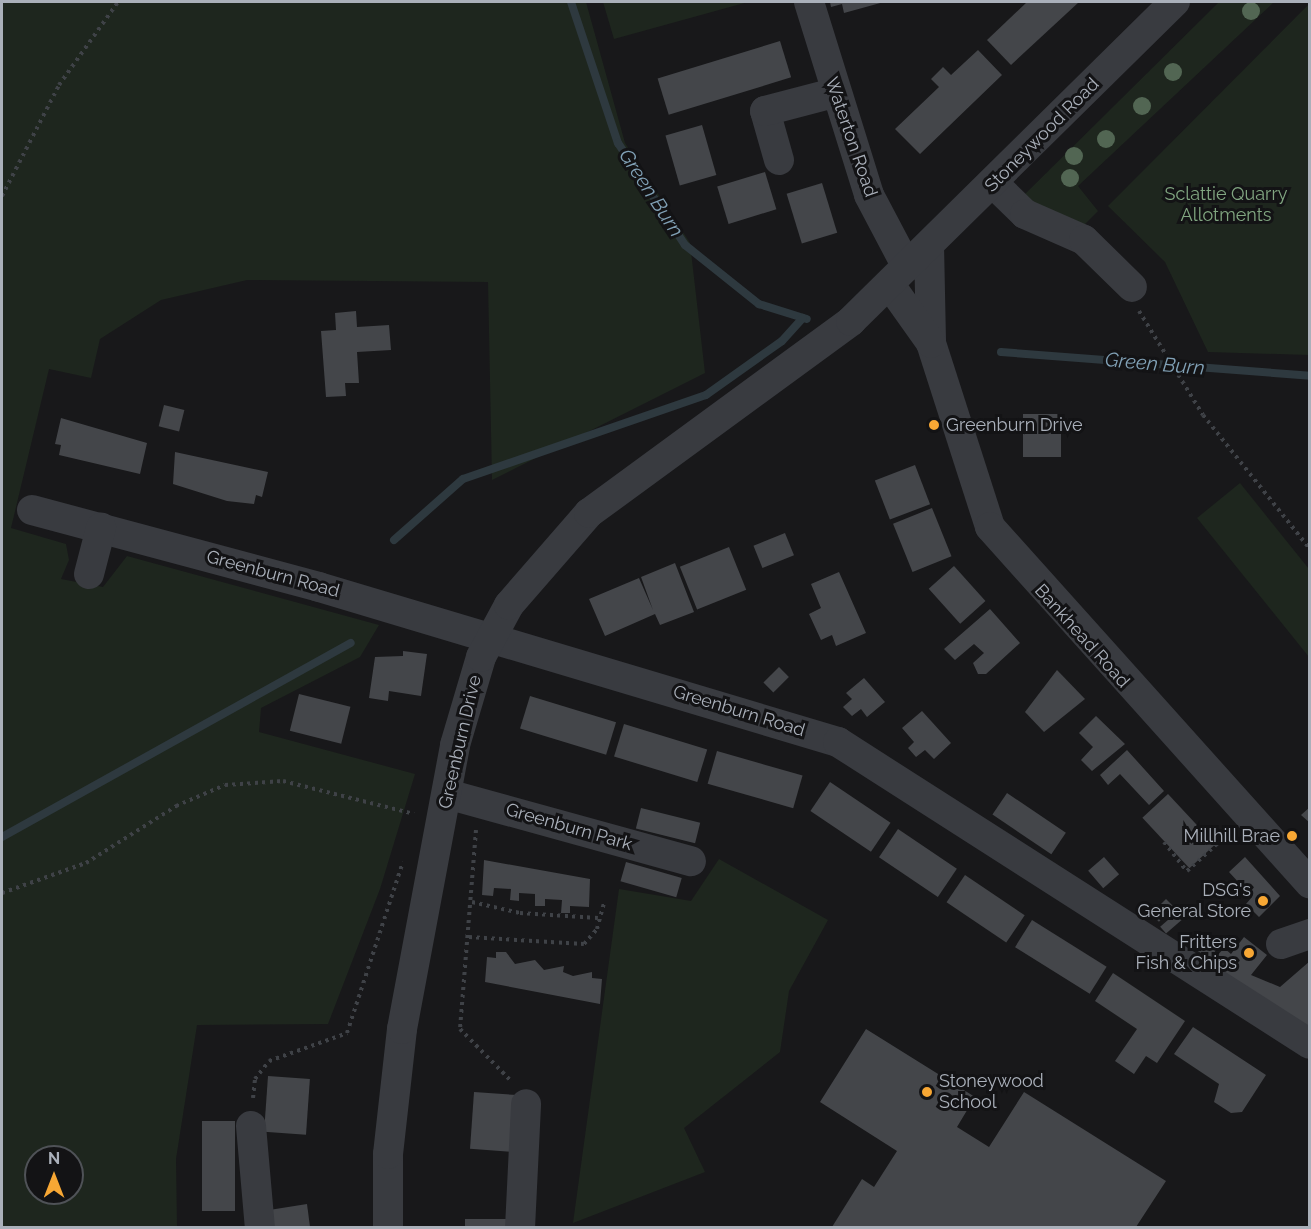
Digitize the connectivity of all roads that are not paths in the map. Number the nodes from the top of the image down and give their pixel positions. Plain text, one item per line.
1 (809, 2) edge
2 (1175, 2) edge
3 (834, 93) junction
4 (779, 160) dead end
5 (994, 184) junction
6 (929, 245) junction
7 (899, 276) junction
8 (1132, 287) road end
9 (931, 343) junction
10 (32, 510) dead end
11 (101, 528) junction
12 (89, 574) dead end
13 (491, 638) junction
14 (444, 807) junction
15 (691, 861) dead end
16 (1310, 884) edge
17 (1310, 934) edge
18 (1281, 944) dead end
19 (1310, 1044) edge
20 (526, 1104) road end
21 (251, 1126) road end
22 (260, 1227) edge
23 (388, 1227) edge
24 (520, 1227) edge

1 - 3 street, Waterton Road
2 - 5 street, Stoneywood Road
3 - 4 street
3 - 7 street, Waterton Road
5 - 6 street, Stoneywood Road
5 - 8 street
6 - 7 street, Stoneywood Road
6 - 9 street, Bankhead Road
7 - 9 street, Bankhead Road
7 - 13 street, Greenburn Drive
9 - 16 street, Bankhead Road
10 - 11 street, Greenburn Road
11 - 12 street
11 - 13 street, Greenburn Road
13 - 14 street, Greenburn Drive
13 - 19 street, Greenburn Road
14 - 15 street, Greenburn Park
14 - 23 street, Greenburn Drive
17 - 18 street
20 - 24 street
21 - 22 street

